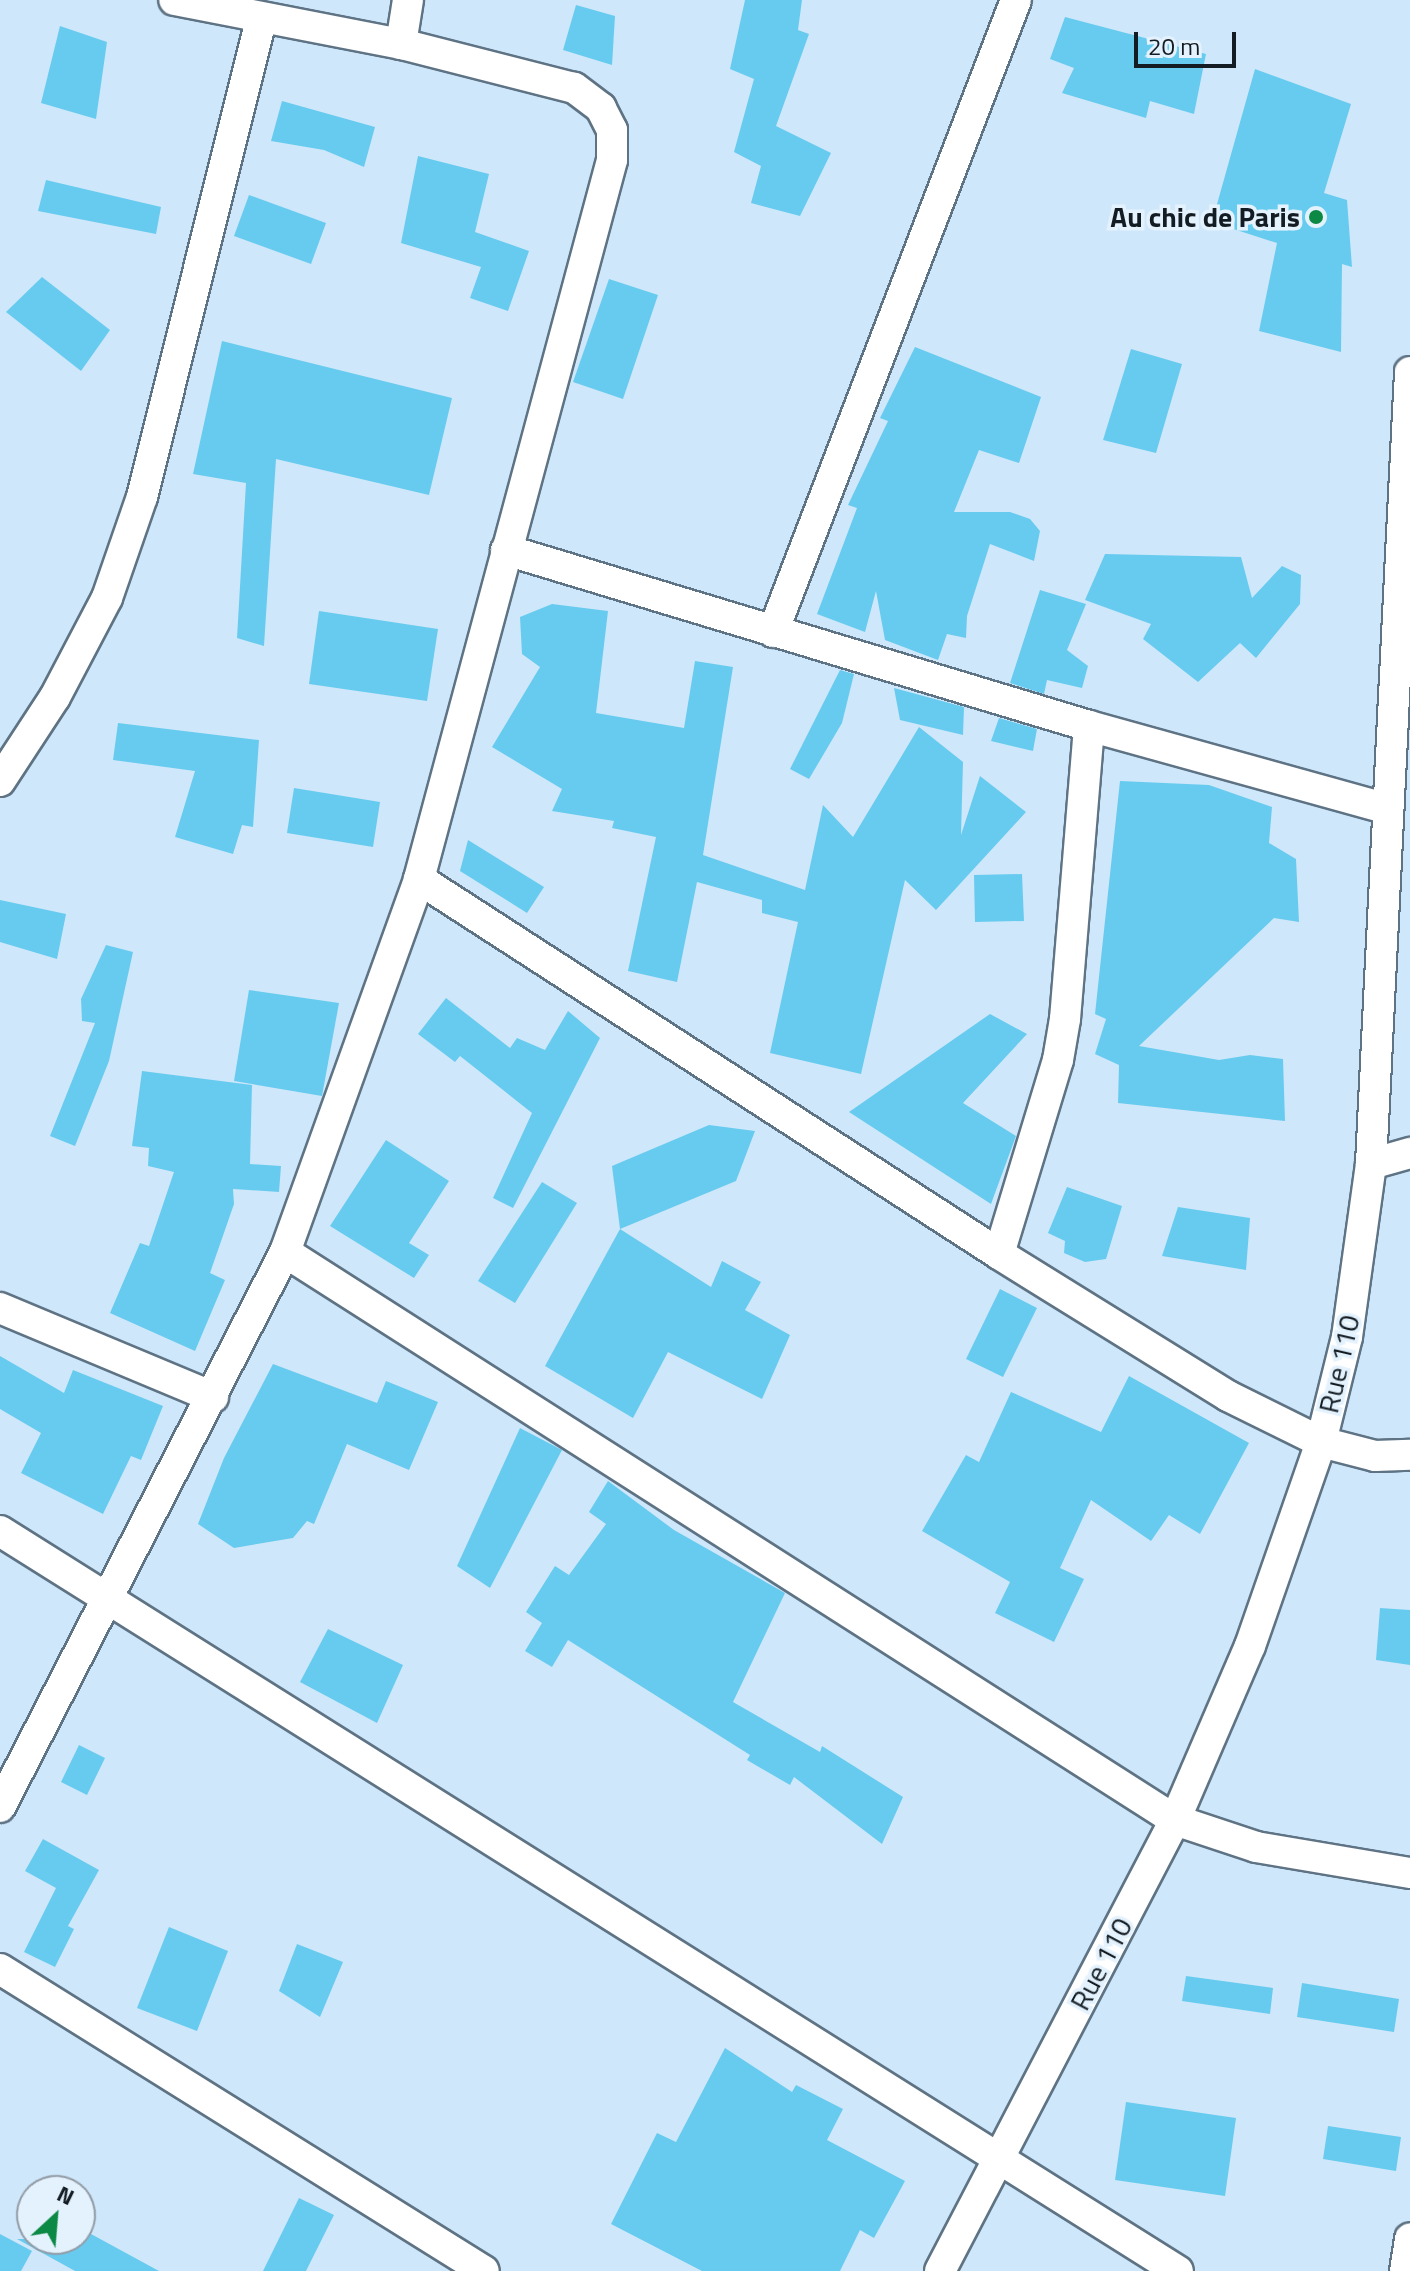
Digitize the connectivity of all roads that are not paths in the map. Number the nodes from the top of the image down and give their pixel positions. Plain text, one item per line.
1 (174, 0) edge
2 (408, 0) edge
3 (1016, 0) edge
4 (261, 19) junction
5 (401, 44) junction
6 (1410, 372) edge
7 (1408, 416) edge
8 (506, 550) junction
9 (773, 632) junction
10 (1089, 726) junction
11 (0, 781) edge
12 (1388, 809) junction
13 (419, 879) junction
14 (1410, 1153) edge
15 (1371, 1164) junction
16 (285, 1252) junction
17 (999, 1254) junction
18 (0, 1308) edge
19 (213, 1397) junction
20 (1321, 1442) junction
21 (1410, 1455) edge
22 (0, 1531) edge
23 (108, 1599) junction
24 (0, 1807) edge
25 (1175, 1820) junction
26 (1410, 1873) edge
27 (0, 1969) edge
28 (999, 2157) junction
29 (1410, 2238) edge
30 (484, 2271) edge
31 (940, 2271) edge
32 (1178, 2271) edge
33 (1405, 2271) edge

1 - 4 street
2 - 5 street
3 - 9 street
4 - 5 street
4 - 11 street
5 - 8 street
6 - 7 street, Rue 110
7 - 12 street, Rue 110
8 - 9 street
8 - 13 street
9 - 10 street
10 - 12 street
10 - 17 street
12 - 15 street, Rue 110
13 - 16 street
13 - 17 street
14 - 15 street
15 - 20 street, Rue 110
16 - 19 street
16 - 25 street
17 - 20 street
18 - 19 street
19 - 23 street
20 - 21 street
20 - 25 street, Rue 110
22 - 23 street
23 - 24 street
23 - 28 street
25 - 26 street
25 - 28 street, Rue 110
27 - 30 street
28 - 31 street, Rue 110
28 - 32 street
29 - 33 street

